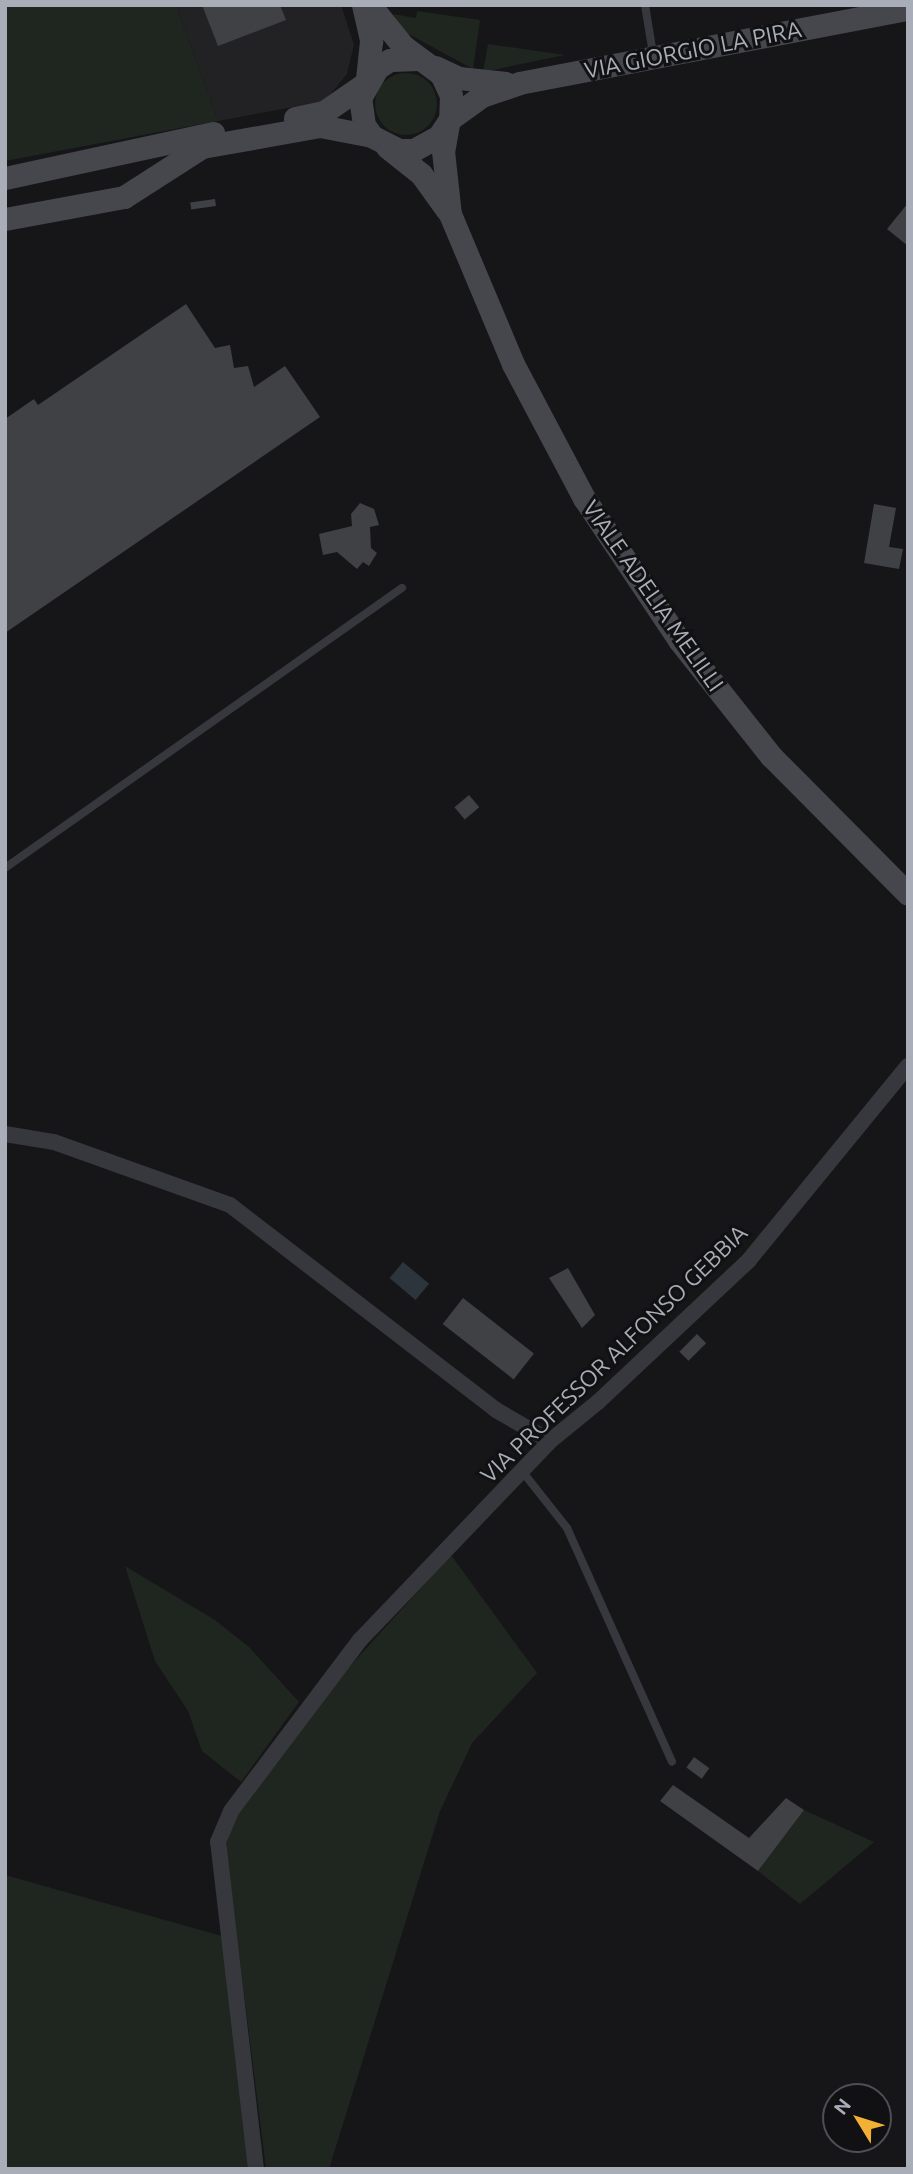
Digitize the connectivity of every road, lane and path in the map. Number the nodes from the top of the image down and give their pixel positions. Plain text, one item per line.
1 (363, 5) edge
2 (370, 5) edge
3 (645, 5) edge
4 (908, 9) edge
5 (654, 57) junction
6 (425, 62) junction
7 (365, 82) junction
8 (519, 83) junction
9 (449, 121) junction
10 (378, 141) junction
11 (5, 178) edge
12 (108, 201) junction
13 (450, 214) junction
14 (5, 219) edge
15 (5, 230) edge
16 (402, 588) dead end
17 (5, 868) edge
18 (908, 894) edge
19 (908, 1066) edge
20 (5, 1134) edge
21 (550, 1441) junction
22 (522, 1471) junction
23 (672, 1762) dead end
24 (256, 2169) edge

1 - 7 main road
2 - 6 main road
3 - 5 lane
4 - 5 main road, VIA GIORGIO LA PIRA
5 - 8 main road, VIA GIORGIO LA PIRA
6 - 7 main road
6 - 8 main road
6 - 9 main road
7 - 10 main road
7 - 11 main road
8 - 9 main road
9 - 10 main road
9 - 13 main road
10 - 12 main road
10 - 13 main road
12 - 14 main road
12 - 15 lane
13 - 18 main road, VIALE ADELIA MELILLI
16 - 17 lane
19 - 21 street, VIA PROFESSOR ALFONSO GEBBIA
20 - 21 street
21 - 22 street, VIA PROFESSOR ALFONSO GEBBIA
22 - 23 lane
22 - 24 street, VIA PROFESSOR ALFONSO GEBBIA

